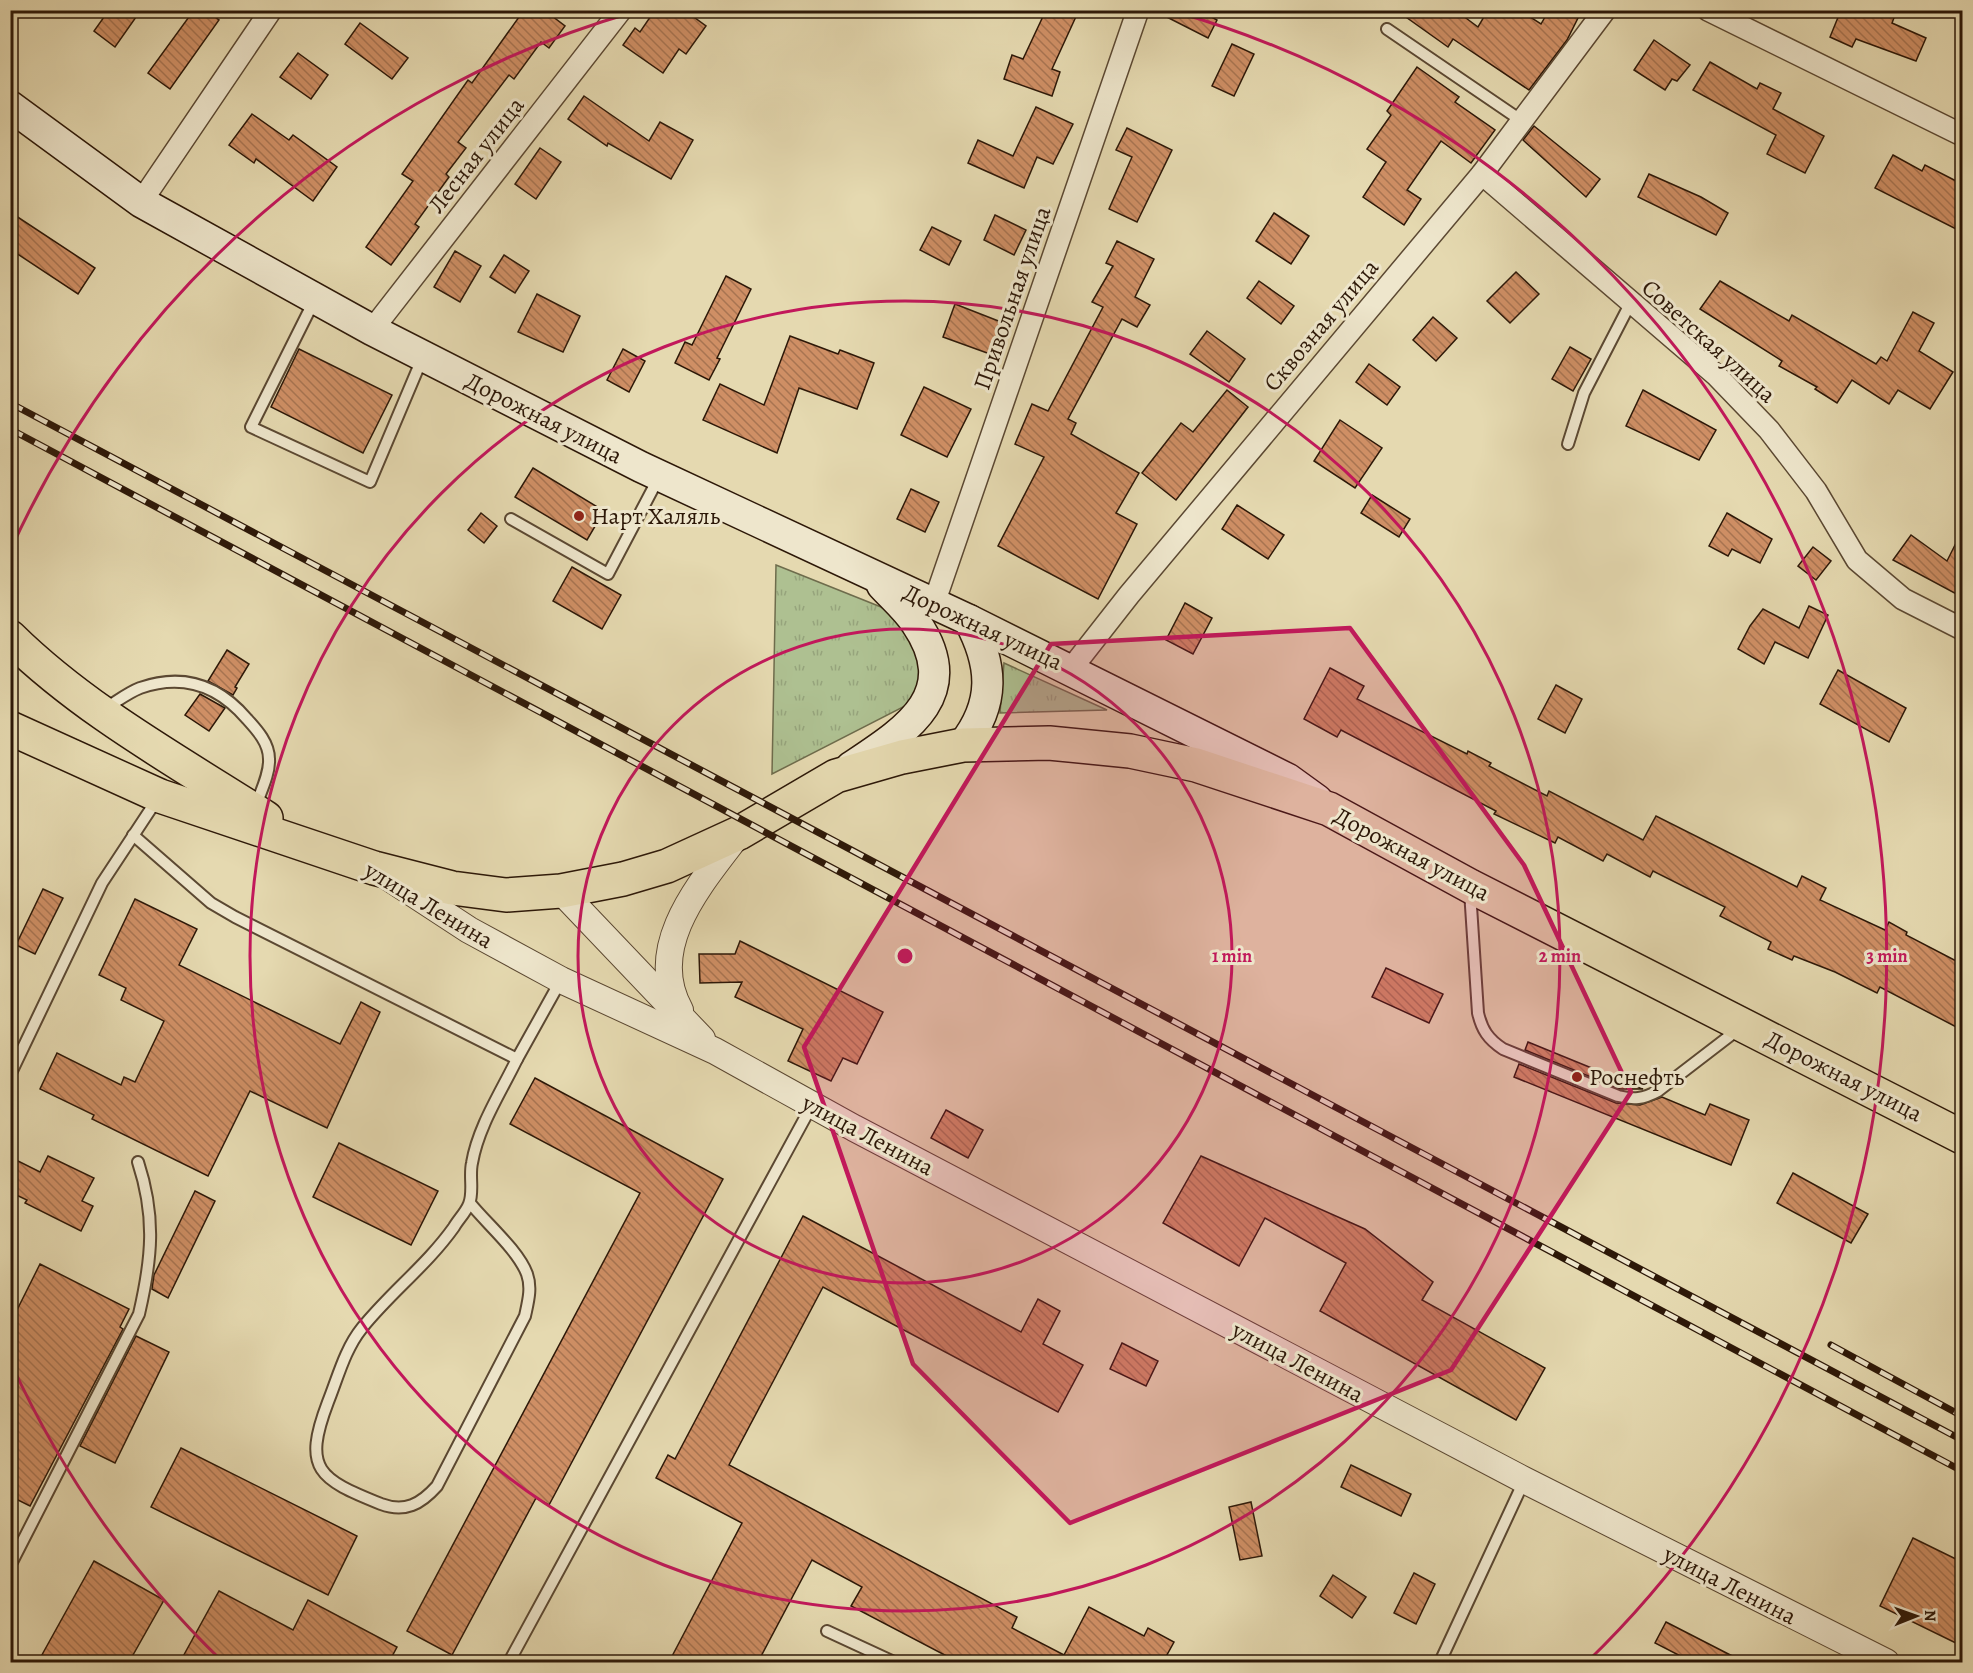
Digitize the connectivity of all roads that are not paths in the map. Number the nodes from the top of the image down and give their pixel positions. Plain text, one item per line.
1 (271, 10) edge
2 (621, 10) edge
3 (1138, 10) edge
4 (1605, 10) edge
5 (1708, 10) edge
6 (1387, 29) dead end
7 (10, 106) edge
8 (1522, 122) junction
9 (1962, 135) edge
10 (1482, 174) junction
11 (141, 202) junction
12 (315, 298) junction
13 (1630, 304) junction
14 (372, 330) junction
15 (423, 356) junction
16 (1568, 444) dead end
17 (660, 476) junction
18 (511, 519) dead end
19 (874, 576) junction
20 (933, 603) junction
21 (969, 620) junction
22 (1962, 629) edge
23 (10, 637) edge
24 (1071, 669) junction
25 (101, 711) junction
26 (10, 728) edge
27 (963, 745) junction
28 (1196, 765) junction
29 (836, 776) junction
30 (160, 796) junction
31 (1329, 810) junction
32 (254, 811) junction
33 (739, 833) junction
34 (133, 835) junction
35 (303, 842) junction
36 (374, 868) junction
37 (1470, 886) junction
38 (561, 891) junction
39 (561, 980) junction
40 (1745, 1025) junction
41 (688, 1026) junction
42 (715, 1051) junction
43 (517, 1059) junction
44 (10, 1075) edge
45 (812, 1104) junction
46 (1962, 1137) edge
47 (138, 1162) dead end
48 (470, 1203) junction
49 (1524, 1480) junction
50 (11, 1565) edge
51 (827, 1631) dead end
52 (509, 1662) edge
53 (894, 1662) edge
54 (1440, 1662) edge
55 (1886, 1662) edge

1 - 11 street
2 - 14 street, Лесная улица
3 - 20 street, Привольная улица
4 - 8 street, Сквозная улица
5 - 9 street
6 - 8 lane
7 - 11 main road, Дорожная улица
8 - 10 street, Сквозная улица
10 - 13 street, Советская улица
10 - 24 street, Сквозная улица
11 - 12 main road, Дорожная улица
12 - 14 main road, Дорожная улица
12 - 15 lane
13 - 16 lane
13 - 22 street, Советская улица
14 - 15 main road, Дорожная улица
15 - 17 main road, Дорожная улица
17 - 18 lane
17 - 19 main road, Дорожная улица
19 - 20 main road, Дорожная улица
19 - 29 main road
20 - 21 main road, Дорожная улица
21 - 24 main road, Дорожная улица
21 - 27 main road
23 - 25 main road, улица Ленина
24 - 28 main road
24 - 31 main road, Дорожная улица
25 - 32 main road, улица Ленина
25 - 32 lane
26 - 30 main road, улица Ленина
27 - 28 main road
27 - 29 main road
28 - 31 main road
29 - 33 main road
30 - 34 lane
30 - 35 main road, улица Ленина
31 - 37 main road, Дорожная улица
32 - 35 main road, улица Ленина
33 - 38 main road
33 - 41 street, улица Ленина
34 - 43 lane
34 - 44 lane
35 - 36 main road, улица Ленина
36 - 38 main road
36 - 39 street, улица Ленина
37 - 40 main road, Дорожная улица
37 - 40 lane
38 - 41 street, улица Ленина
39 - 42 street, улица Ленина
39 - 43 lane
40 - 46 main road, Дорожная улица
41 - 42 street, улица Ленина
42 - 45 street, улица Ленина
43 - 48 lane
45 - 49 street, улица Ленина
45 - 52 lane
47 - 50 lane
48 - 48 lane
49 - 54 lane
49 - 55 street, улица Ленина
51 - 53 lane

